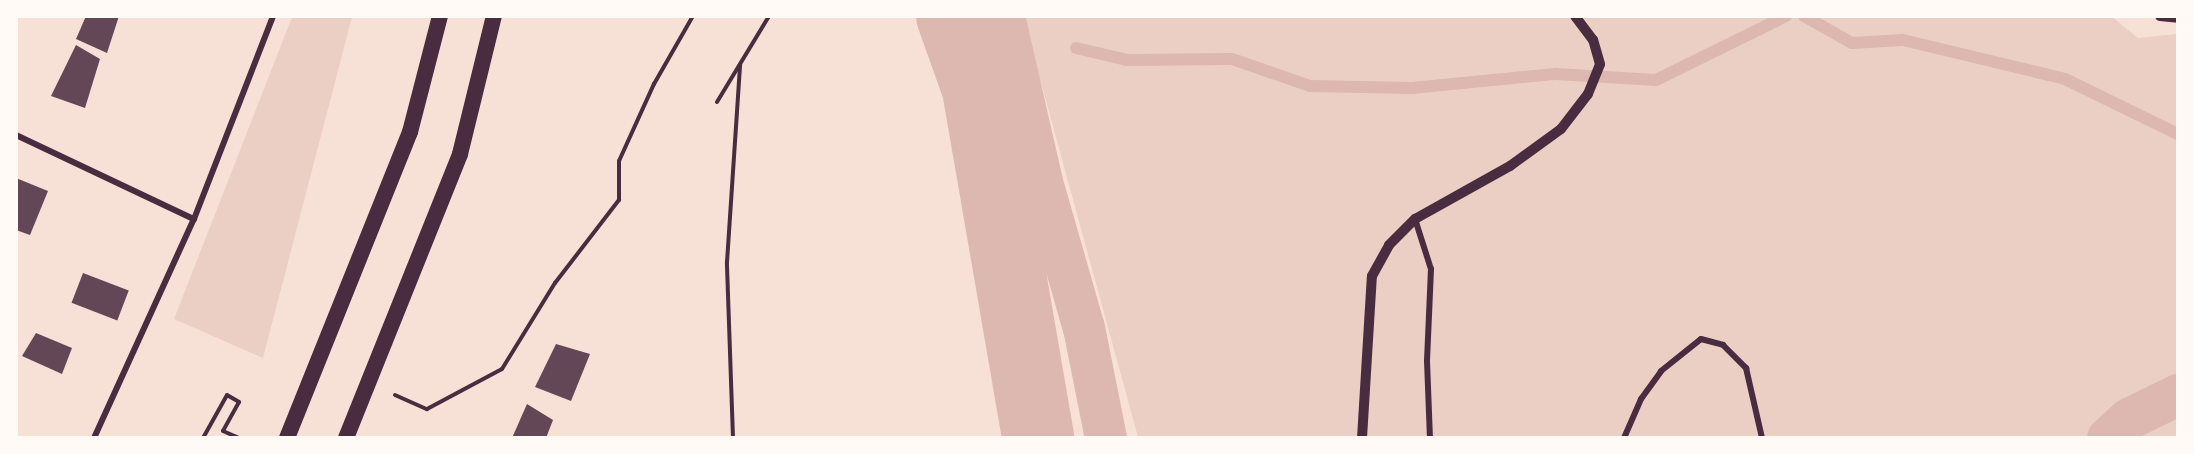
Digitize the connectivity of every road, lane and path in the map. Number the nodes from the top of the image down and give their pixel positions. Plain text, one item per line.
1 (273, 16) edge
2 (440, 16) edge
3 (494, 16) edge
4 (693, 16) edge
5 (769, 16) edge
6 (1575, 16) edge
7 (2160, 16) edge
8 (2178, 18) edge
9 (740, 64) junction
10 (717, 102) dead end
11 (16, 135) edge
12 (194, 219) junction
13 (1415, 219) junction
14 (370, 383) junction
15 (94, 438) edge
16 (203, 438) edge
17 (239, 438) edge
18 (287, 438) edge
19 (346, 438) edge
20 (733, 438) edge
21 (1362, 438) edge
22 (1430, 438) edge
23 (1624, 438) edge
24 (1762, 438) edge

1 - 12 street
2 - 18 highway
3 - 14 highway
4 - 14 path
5 - 9 path
6 - 13 street
7 - 8 street
9 - 10 path
9 - 20 path
11 - 12 street
12 - 15 street
13 - 21 street
13 - 22 street
14 - 19 highway
16 - 17 path
23 - 24 street

